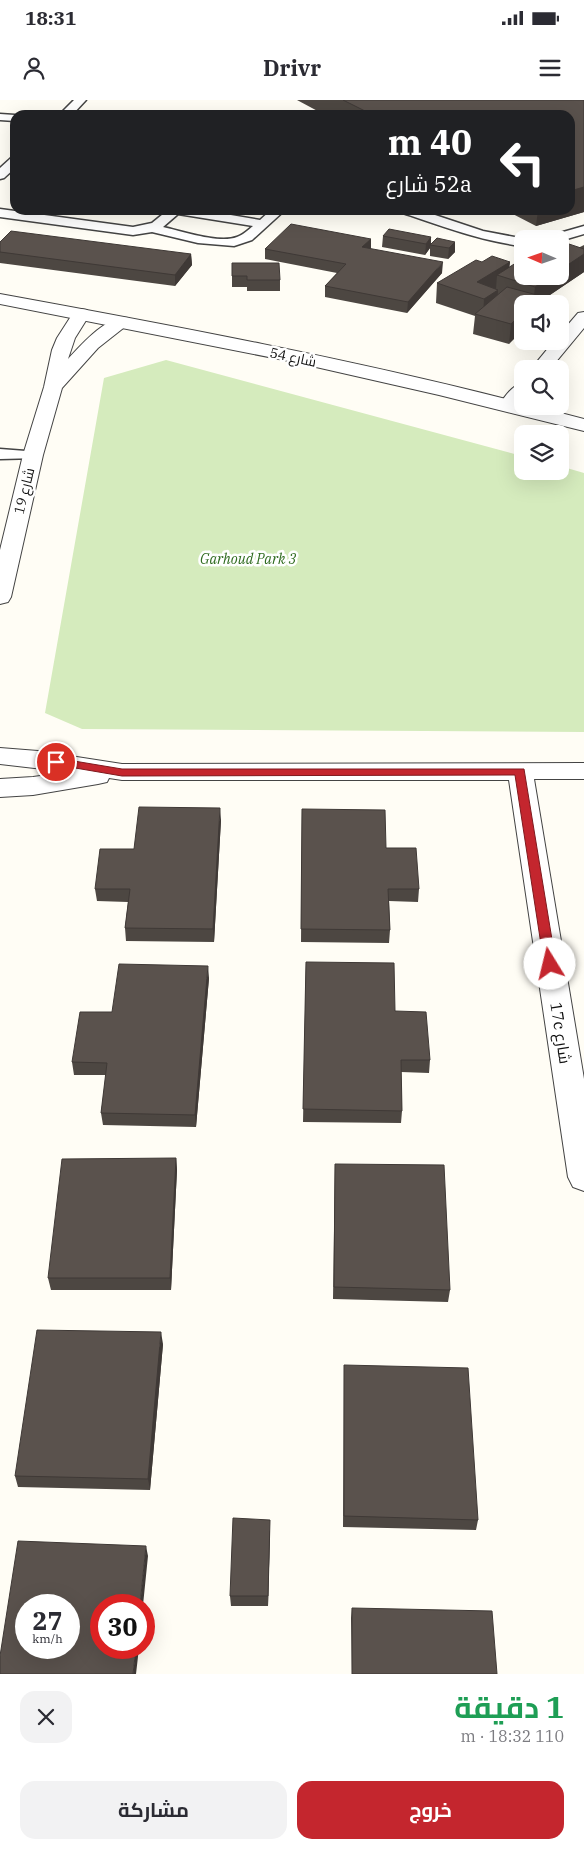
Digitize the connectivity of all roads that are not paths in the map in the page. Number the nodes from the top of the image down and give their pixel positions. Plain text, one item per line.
1 (80, 100) edge
2 (70, 110) edge
3 (10, 168) edge
4 (2, 180) edge
5 (15, 215) edge
6 (171, 215) edge
7 (207, 215) edge
8 (273, 215) edge
9 (422, 215) edge
10 (263, 224) junction
11 (153, 228) junction
12 (584, 230) edge
13 (569, 234) edge
14 (514, 241) edge
15 (0, 299) edge
16 (81, 314) junction
17 (584, 317) edge
18 (122, 322) junction
19 (548, 360) edge
20 (53, 387) junction
21 (514, 399) edge
22 (509, 405) junction
23 (584, 425) edge
24 (0, 454) edge
25 (33, 454) junction
26 (0, 597) edge
27 (0, 756) edge
28 (520, 771) junction
29 (584, 771) edge
30 (122, 772) junction
31 (0, 788) edge
32 (584, 1177) edge

1 - 2 lane
3 - 4 lane
5 - 11 lane
6 - 11 lane
7 - 10 lane
8 - 10 lane
9 - 14 lane
10 - 11 lane
12 - 13 lane
15 - 16 street, شارع 54
16 - 18 street, شارع 54
16 - 20 street, شارع 19
17 - 19 street
18 - 20 street, شارع 19
18 - 22 street, شارع 54
20 - 25 street, شارع 19
21 - 22 street
22 - 23 street, شارع 54
24 - 25 lane
25 - 26 street, شارع 19
27 - 30 street
28 - 29 street
28 - 30 street
28 - 32 street, 17c شارع
30 - 31 street

